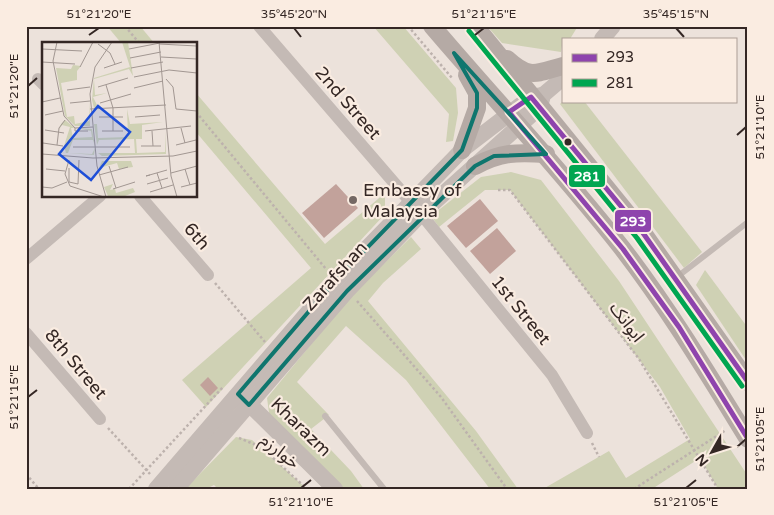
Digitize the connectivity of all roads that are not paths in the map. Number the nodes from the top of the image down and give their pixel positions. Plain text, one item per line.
1 (258, 26) edge
2 (432, 26) edge
3 (613, 26) edge
4 (480, 33) edge
5 (603, 38) edge
6 (454, 53) junction
7 (562, 66) edge
8 (562, 79) edge
9 (538, 100) junction
10 (510, 112) junction
11 (520, 126) junction
12 (462, 150) junction
13 (546, 154) junction
14 (475, 166) junction
15 (98, 198) edge
16 (142, 198) edge
17 (416, 208) junction
18 (748, 222) edge
19 (26, 259) edge
20 (208, 275) road end
21 (676, 278) junction
22 (341, 286) junction
23 (26, 333) edge
24 (747, 381) edge
25 (244, 399) junction
26 (325, 416) dead end
27 (100, 419) road end
28 (587, 433) dead end
29 (748, 439) edge
30 (158, 487) edge
31 (176, 489) edge
32 (335, 489) edge
33 (384, 489) edge

1 - 17 street, 2nd Street
2 - 6 main road
3 - 5 street
4 - 7 main road
4 - 9 main road
6 - 10 main road
6 - 12 main road
8 - 9 street
9 - 10 street, Zarafshan
9 - 11 street, Zarafshan
9 - 21 main road
10 - 11 main road
10 - 12 street, Zarafshan
11 - 13 main road
11 - 14 street, Zarafshan
12 - 17 street, Zarafshan
13 - 14 main road
13 - 29 main road
14 - 17 street, Zarafshan
15 - 19 street
16 - 20 street, 6th
17 - 22 street, Zarafshan
17 - 28 street, 1st Street
18 - 21 lane
21 - 24 main road
22 - 25 street, Zarafshan
22 - 25 street, Zarafshan
23 - 27 street, 8th Street
25 - 30 street, Zarafshan
25 - 31 street, Zarafshan
25 - 32 street, Kharazm
26 - 33 lane

